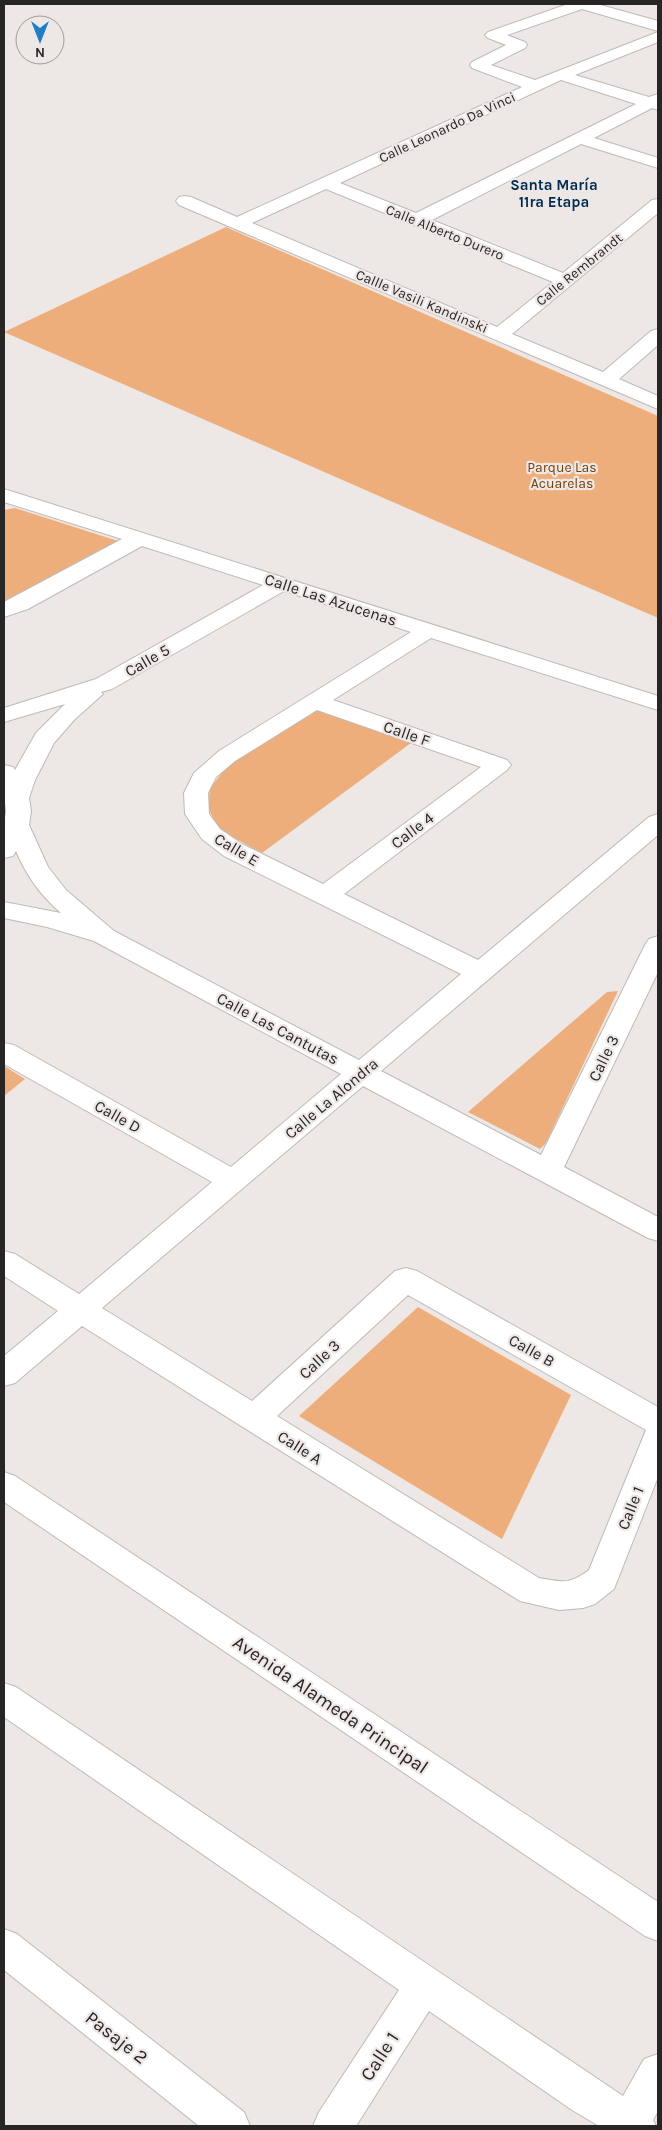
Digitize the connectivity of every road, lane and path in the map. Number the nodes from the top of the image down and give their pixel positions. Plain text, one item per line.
1 (582, 4) edge
2 (658, 26) edge
3 (658, 37) edge
4 (560, 75) junction
5 (535, 86) junction
6 (656, 103) edge
7 (581, 139) junction
8 (658, 163) edge
9 (326, 183) junction
10 (184, 201) dead end
11 (658, 204) edge
12 (417, 220) junction
13 (238, 223) junction
14 (565, 280) junction
15 (499, 334) junction
16 (658, 335) edge
17 (606, 380) junction
18 (658, 403) edge
19 (9, 499) edge
20 (140, 538) junction
21 (282, 583) junction
22 (4, 610) edge
23 (429, 630) junction
24 (104, 684) junction
25 (315, 701) junction
26 (658, 703) edge
27 (4, 715) edge
28 (499, 764) joint
29 (4, 772) edge
30 (18, 797) junction
31 (17, 826) junction
32 (655, 829) edge
33 (4, 850) edge
34 (326, 895) junction
35 (4, 910) edge
36 (105, 937) junction
37 (658, 945) edge
38 (480, 972) junction
39 (4, 1052) edge
40 (361, 1072) junction
41 (548, 1171) junction
42 (232, 1181) junction
43 (658, 1230) edge
44 (4, 1262) edge
45 (406, 1279) joint
46 (80, 1310) junction
47 (4, 1374) edge
48 (254, 1418) junction
49 (658, 1422) edge
50 (658, 1437) edge
51 (4, 1484) edge
52 (602, 1579) joint
53 (4, 1698) edge
54 (658, 1923) edge
55 (4, 1947) edge
56 (424, 1985) junction
57 (658, 2073) edge
58 (631, 2125) edge
59 (230, 2126) edge
60 (333, 2126) edge

1 - 2 street
1 - 5 street
3 - 4 street, Calle Leonardo Da Vinci
4 - 5 street, Calle Leonardo Da Vinci
4 - 6 street
5 - 9 street, Calle Leonardo Da Vinci
6 - 7 street
7 - 8 street
7 - 12 street
9 - 12 street, Calle Alberto Durero
9 - 13 street, Calle Leonardo Da Vinci
10 - 13 street, Callle Vasili Kandinski
11 - 14 street, Calle Rembrandt
12 - 14 street, Calle Alberto Durero
13 - 15 street, Callle Vasili Kandinski
14 - 15 street, Calle Rembrandt
15 - 17 street, Callle Vasili Kandinski
16 - 17 street
17 - 18 street, Callle Vasili Kandinski
19 - 20 street, Calle Las Azucenas
20 - 21 street, Calle Las Azucenas
20 - 22 street
21 - 23 street, Calle Las Azucenas
21 - 24 street, Calle 5
23 - 25 street, Calle E
23 - 26 street, Calle Las Azucenas
24 - 27 street, Calle 5
24 - 30 street
25 - 28 street, Calle F
25 - 34 street, Calle E
28 - 34 street, Calle 4
29 - 30 street
30 - 31 street
31 - 33 street
31 - 36 street, Calle Las Cantutas
32 - 38 street, Calle La Alondra
34 - 38 street, Calle E
35 - 36 street
36 - 40 street, Calle Las Cantutas
37 - 41 street, Calle 3
38 - 40 street, Calle La Alondra
39 - 42 street, Calle D
40 - 41 street, Calle Las Cantutas
40 - 42 street, Calle La Alondra
41 - 43 street, Calle Las Cantutas
42 - 46 street, Calle La Alondra
44 - 46 street, Calle A
45 - 48 street, Calle 3
45 - 49 street, Calle B
46 - 47 street, Calle La Alondra
46 - 48 street, Calle A
48 - 52 street, Calle A
50 - 52 street, Calle 1
51 - 54 street, Avenida Alameda Principal
53 - 56 street
55 - 59 street, Pasaje 2
56 - 58 street
56 - 60 street, Calle 1
57 - 58 street

